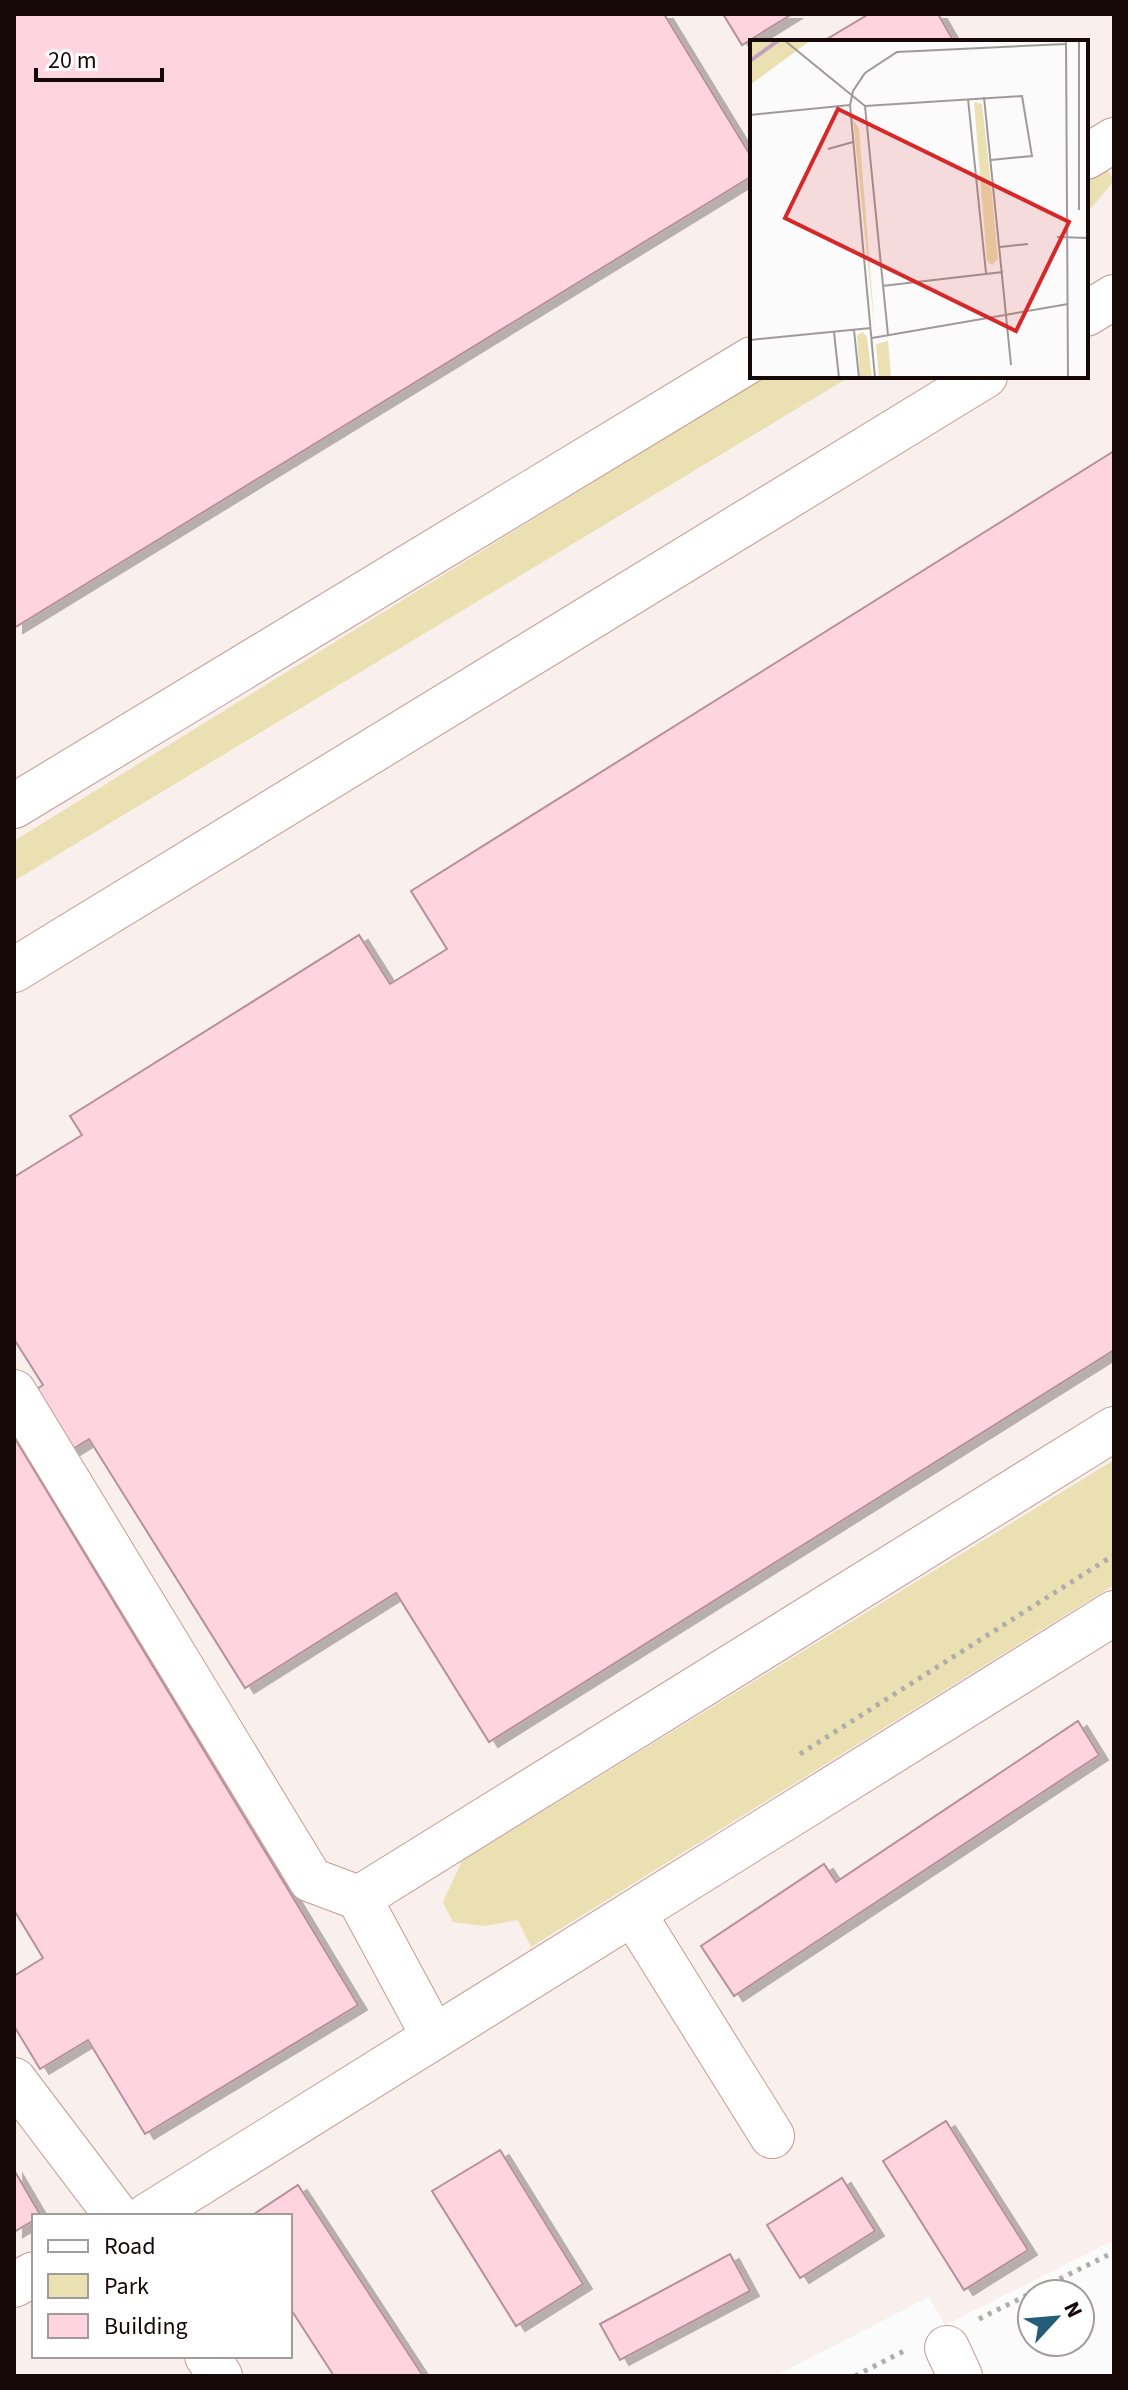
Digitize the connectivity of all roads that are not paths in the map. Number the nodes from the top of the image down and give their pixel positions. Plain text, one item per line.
1 (1114, 140) edge
2 (1088, 156) edge
3 (1114, 297) edge
4 (1088, 313) edge
5 (750, 360) edge
6 (982, 378) edge
7 (14, 806) edge
8 (14, 970) edge
9 (14, 1392) edge
10 (1114, 1429) edge
11 (1114, 1613) edge
12 (359, 1898) junction
13 (633, 1913) junction
14 (434, 2037) junction
15 (14, 2080) edge
16 (772, 2136) dead end
17 (115, 2214) edge
18 (150, 2214) edge
19 (32, 2275) edge
20 (14, 2285) edge
21 (208, 2358) edge
22 (220, 2376) edge

1 - 2 lane
3 - 4 lane
5 - 7 lane
6 - 8 lane
9 - 12 lane
10 - 12 lane
11 - 13 lane
12 - 14 lane
13 - 14 lane
13 - 16 lane
14 - 18 lane
15 - 17 lane
19 - 20 lane
21 - 22 lane

